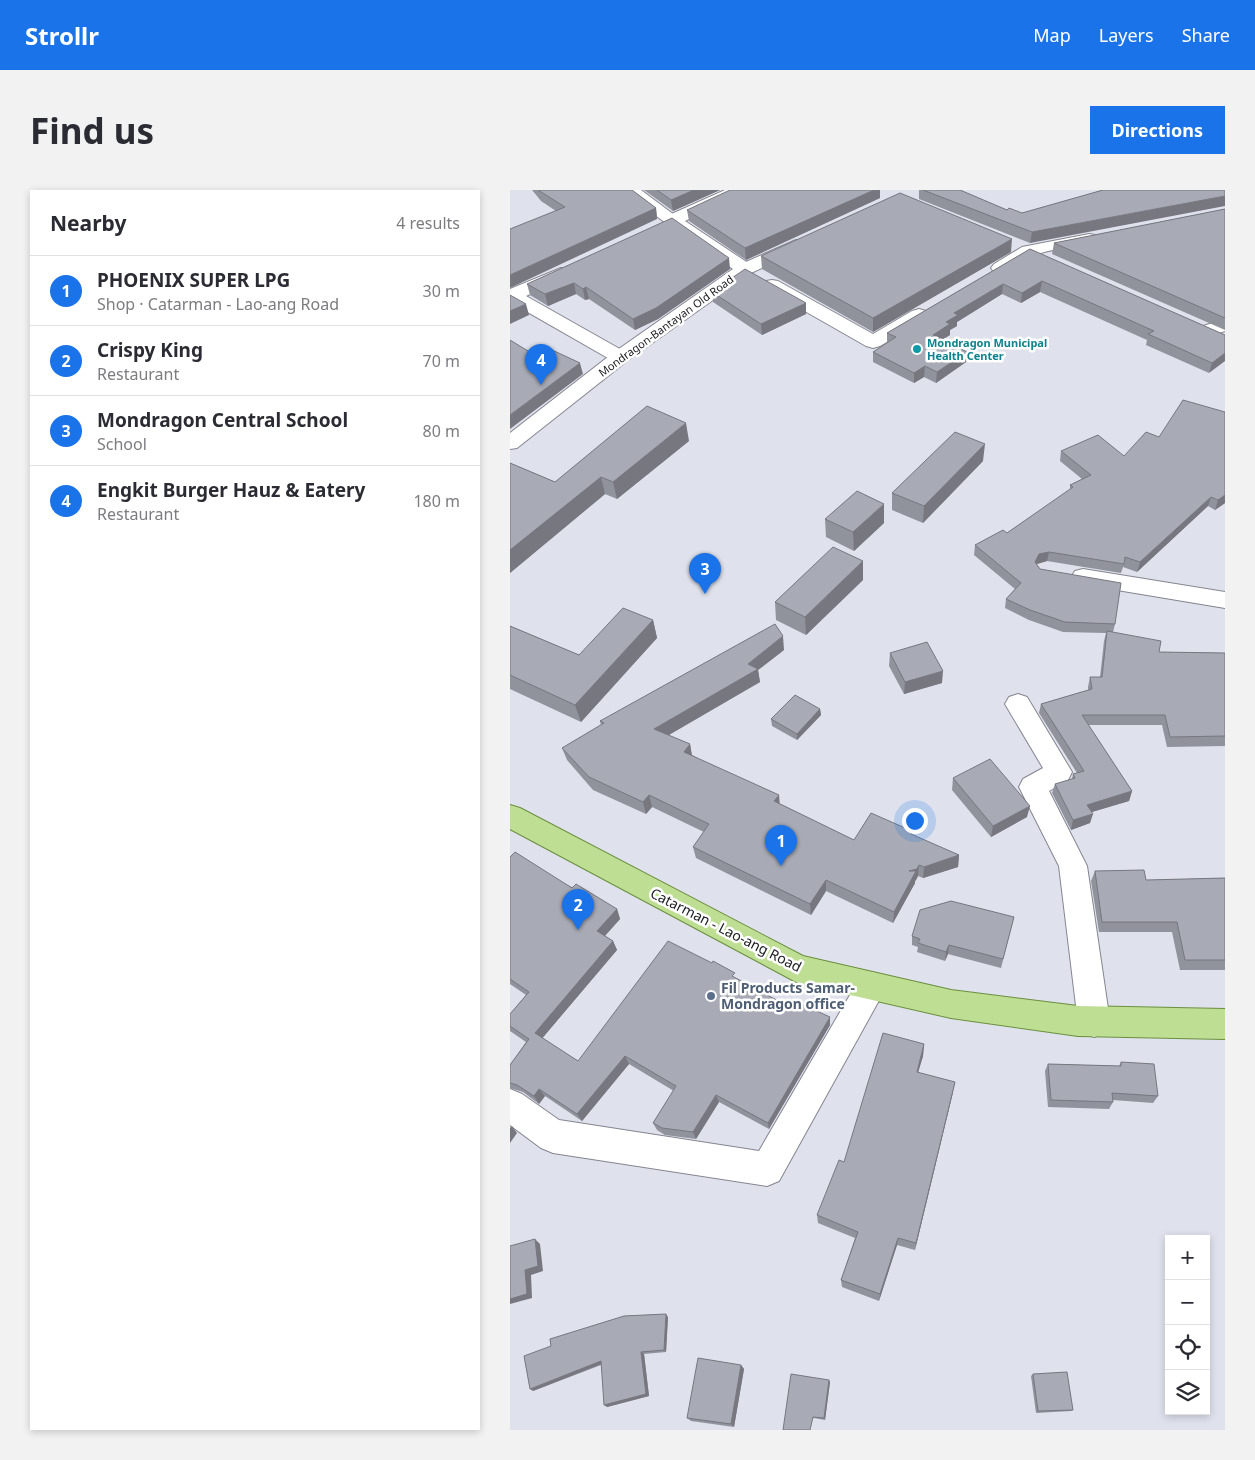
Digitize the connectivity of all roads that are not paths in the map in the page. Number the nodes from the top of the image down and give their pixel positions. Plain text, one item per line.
1 (630, 190) edge
2 (738, 190) edge
3 (673, 220) junction
4 (655, 229) edge
5 (1104, 236) edge
6 (808, 240) edge
7 (1010, 244) edge
8 (1028, 251) junction
9 (1055, 263) edge
10 (574, 266) edge
11 (745, 269) junction
12 (985, 276) edge
13 (511, 295) edge
14 (933, 306) edge
15 (1190, 323) edge
16 (1216, 328) edge
17 (1225, 339) edge
18 (620, 357) junction
19 (510, 443) edge
20 (1066, 574) edge
21 (1225, 600) edge
22 (1018, 704) dead end
23 (510, 816) edge
24 (872, 986) junction
25 (1094, 1022) junction
26 (1225, 1024) edge
27 (510, 1105) edge

1 - 3 street, Mondragon-Bantayan Old Road
2 - 3 street
3 - 4 street
3 - 11 street, Mondragon-Bantayan Old Road
5 - 8 street
6 - 11 street
7 - 8 street
8 - 9 street
8 - 12 street
10 - 13 street
11 - 14 street
11 - 18 street, Mondragon-Bantayan Old Road
13 - 18 street
15 - 16 street
16 - 17 street
18 - 19 street, Mondragon-Bantayan Old Road
20 - 21 street
22 - 25 street
23 - 24 main road, Catarman - Lao-ang Road
24 - 25 main road, Catarman - Lao-ang Road
24 - 27 street
25 - 26 main road, Catarman - Lao-ang Road

